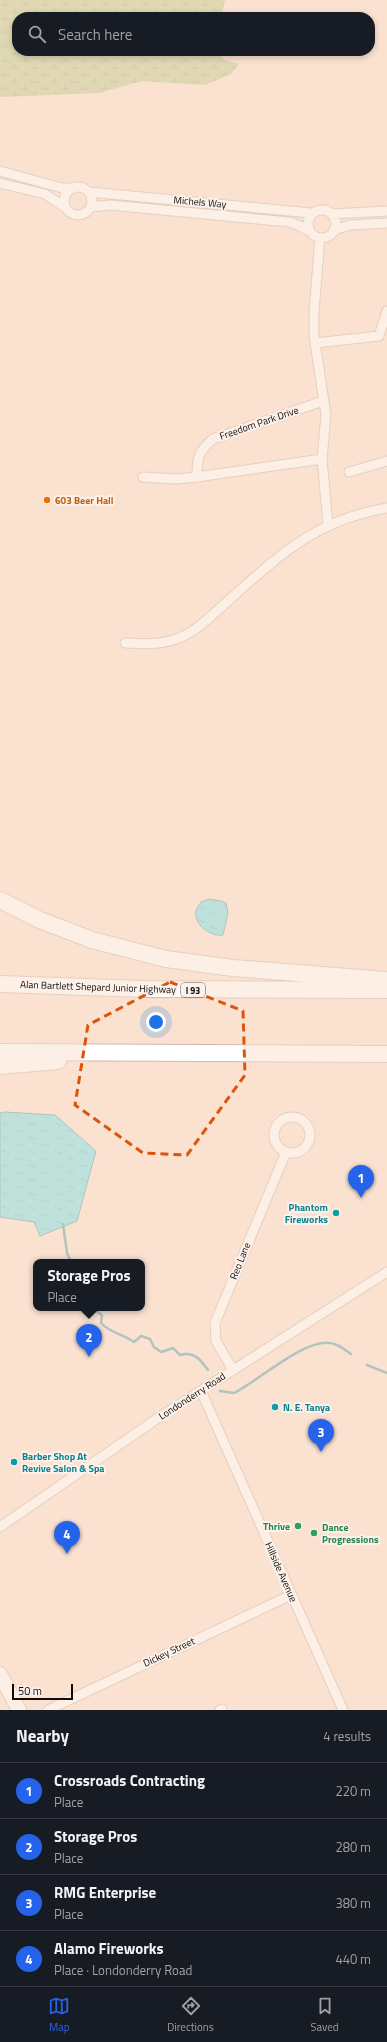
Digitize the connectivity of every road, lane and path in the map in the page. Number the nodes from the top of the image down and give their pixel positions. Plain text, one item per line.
1 (0, 171) edge
2 (0, 183) edge
3 (74, 188) junction
4 (89, 192) junction
5 (91, 207) junction
6 (66, 208) junction
7 (387, 211) edge
8 (312, 213) junction
9 (332, 214) junction
10 (387, 223) edge
11 (334, 230) junction
12 (309, 231) junction
13 (320, 238) junction
14 (387, 311) edge
15 (315, 343) junction
16 (323, 401) junction
17 (322, 459) junction
18 (387, 461) edge
19 (349, 472) dead end
20 (143, 477) dead end
21 (197, 477) junction
22 (387, 508) edge
23 (328, 525) junction
24 (125, 643) dead end
25 (0, 900) edge
26 (387, 980) edge
27 (0, 984) edge
28 (387, 990) edge
29 (0, 1052) edge
30 (162, 1053) junction
31 (387, 1054) edge
32 (0, 1066) edge
33 (286, 1152) junction
34 (387, 1272) edge
35 (233, 1370) junction
36 (201, 1390) junction
37 (0, 1527) edge
38 (291, 1595) junction
39 (0, 1674) edge
40 (18, 1710) edge
41 (48, 1710) edge
42 (343, 1710) edge

1 - 3 street
2 - 6 street
3 - 4 street
3 - 6 street
4 - 5 street
4 - 8 street, Michels Way
5 - 6 street
5 - 12 street, Michels Way
7 - 9 street
8 - 9 street
8 - 12 street
9 - 11 street
10 - 11 street
11 - 13 street
12 - 13 street
13 - 15 street
14 - 15 street
15 - 16 street
16 - 17 street
16 - 21 street, Freedom Park Drive
17 - 21 street
17 - 23 street
18 - 19 street
20 - 21 street
22 - 23 street
23 - 24 street
25 - 26 highway
27 - 28 highway, Alan Bartlett Shepard Junior Highway / I 93
29 - 30 highway
30 - 31 highway
30 - 32 highway
33 - 33 street
33 - 35 street, Reo Lane
34 - 35 street, Londonderry Road
35 - 36 street, Londonderry Road
36 - 37 street, Londonderry Road
36 - 38 street, Hillside Avenue
38 - 41 street, Dickey Street
38 - 42 street, Hillside Avenue
39 - 40 main road

